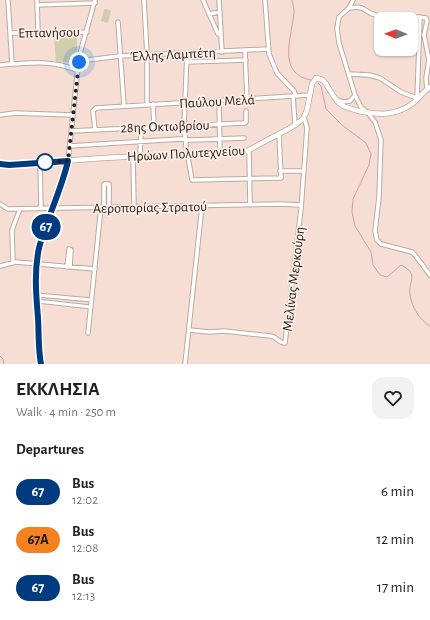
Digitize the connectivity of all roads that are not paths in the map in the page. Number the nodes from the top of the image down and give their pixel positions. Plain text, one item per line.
1 (8, 0) edge
2 (37, 0) edge
3 (144, 0) edge
4 (203, 0) edge
5 (219, 0) edge
6 (265, 0) edge
7 (352, 0) edge
8 (95, 1) edge
9 (64, 2) edge
10 (37, 6) junction
11 (349, 8) junction
12 (220, 12) junction
13 (209, 14) junction
14 (420, 17) junction
15 (118, 22) dead end
16 (38, 32) junction
17 (87, 32) junction
18 (11, 33) junction
19 (221, 34) junction
20 (268, 50) junction
21 (245, 51) junction
22 (222, 52) junction
23 (187, 53) junction
24 (147, 55) junction
25 (120, 56) junction
26 (79, 60) junction
27 (246, 60) junction
28 (187, 62) junction
29 (12, 64) junction
30 (0, 65) edge
31 (78, 71) junction
32 (349, 74) junction
33 (428, 88) edge
34 (310, 95) junction
35 (355, 95) junction
36 (294, 96) junction
37 (418, 98) junction
38 (247, 99) junction
39 (336, 99) junction
40 (218, 100) junction
41 (184, 102) junction
42 (147, 104) junction
43 (153, 104) junction
44 (124, 106) junction
45 (246, 110) dead end
46 (368, 113) junction
47 (0, 115) edge
48 (73, 115) junction
49 (304, 117) junction
50 (219, 124) junction
51 (295, 125) junction
52 (184, 126) junction
53 (154, 127) junction
54 (141, 128) junction
55 (95, 130) junction
56 (71, 131) junction
57 (278, 134) junction
58 (244, 138) dead end
59 (185, 139) junction
60 (220, 139) junction
61 (140, 142) junction
62 (70, 146) junction
63 (249, 151) junction
64 (220, 153) junction
65 (188, 155) junction
66 (133, 157) junction
67 (140, 157) junction
68 (68, 161) junction
69 (40, 162) junction
70 (0, 164) edge
71 (280, 171) junction
72 (303, 171) junction
73 (250, 179) junction
74 (0, 204) edge
75 (250, 205) junction
76 (300, 205) junction
77 (202, 206) junction
78 (103, 207) junction
79 (109, 207) junction
80 (134, 207) junction
81 (41, 208) junction
82 (53, 208) junction
83 (20, 209) junction
84 (70, 249) dead end
85 (13, 262) junction
86 (36, 265) junction
87 (0, 266) edge
88 (68, 267) junction
89 (95, 269) junction
90 (430, 275) edge
91 (37, 295) junction
92 (92, 300) junction
93 (37, 301) junction
94 (91, 307) junction
95 (189, 330) junction
96 (88, 333) dead end
97 (41, 364) edge
98 (185, 364) edge

1 - 18 street
2 - 10 street
3 - 24 street
4 - 13 street
5 - 12 street
6 - 20 street
7 - 11 street
8 - 9 street
8 - 17 street
9 - 10 street
10 - 16 street
11 - 14 street
11 - 32 street
12 - 13 street
12 - 19 street
13 - 19 street
14 - 33 street
14 - 37 street
15 - 25 street
16 - 17 street, Επτανήσου
16 - 18 street, Επτανήσου
17 - 26 street
18 - 29 street
19 - 22 street
20 - 21 street, Έλλης Λαμπέτη
20 - 36 street
21 - 22 street, Έλλης Λαμπέτη
21 - 27 street
22 - 23 street, Έλλης Λαμπέτη
23 - 24 street, Έλλης Λαμπέτη
23 - 28 street
24 - 25 street, Έλλης Λαμπέτη
24 - 42 street
25 - 26 street, Έλλης Λαμπέτη
25 - 44 street
26 - 31 street
27 - 28 street
27 - 38 street
28 - 41 street
29 - 30 street
29 - 31 street
31 - 48 street
32 - 35 street
32 - 37 street
33 - 37 street
34 - 36 street, Παύλου Μελά
34 - 39 street
34 - 49 street
35 - 39 street
35 - 46 street
36 - 38 street, Παύλου Μελά
36 - 51 street
37 - 46 street
38 - 40 street, Παύλου Μελά
39 - 46 street
40 - 41 street, Παύλου Μελά
40 - 50 street
41 - 43 street, Παύλου Μελά
41 - 52 street
42 - 43 street, Παύλου Μελά
42 - 44 street, Παύλου Μελά
43 - 53 street
44 - 55 street, Παύλου Μελά
45 - 50 street, 28ης Οκτωβρίου
46 - 90 street
47 - 48 street
48 - 56 street
49 - 51 street, Ηρώων Πολυτεχνείου
49 - 72 street, Μελίνας Μερκούρη
50 - 52 street, 28ης Οκτωβρίου
50 - 60 street
51 - 57 street, Ηρώων Πολυτεχνείου
52 - 53 street, 28ης Οκτωβρίου
52 - 59 street
53 - 54 street, 28ης Οκτωβρίου
54 - 55 street, 28ης Οκτωβρίου
54 - 61 street
55 - 56 street, 28ης Οκτωβρίου
56 - 62 street
57 - 63 street, Ηρώων Πολυτεχνείου
57 - 71 street
58 - 60 street
59 - 60 street
59 - 61 street
59 - 65 street
60 - 64 street
61 - 62 street
61 - 67 street
62 - 68 street
63 - 64 street, Ηρώων Πολυτεχνείου
63 - 73 street
64 - 65 street, Ηρώων Πολυτεχνείου
65 - 67 street, Ηρώων Πολυτεχνείου
65 - 73 street
66 - 67 street, Ηρώων Πολυτεχνείου
66 - 68 street, Ηρώων Πολυτεχνείου
66 - 80 street
68 - 69 street, Ηρώων Πολυτεχνείου
68 - 82 street
69 - 70 street, Ηρώων Πολυτεχνείου
69 - 81 street
71 - 72 street
71 - 73 street
72 - 76 street, Μελίνας Μερκούρη
73 - 75 street
74 - 83 street, Αεροπορίας Στρατού
75 - 76 street, Αεροπορίας Στρατού
75 - 77 street, Αεροπορίας Στρατού
76 - 95 street, Μελίνας Μερκούρη
77 - 80 street, Αεροπορίας Στρατού
77 - 95 street
78 - 79 street, Αεροπορίας Στρατού
78 - 79 street
78 - 82 street, Αεροπορίας Στρατού
78 - 89 street
79 - 80 street, Αεροπορίας Στρατού
81 - 82 street, Αεροπορίας Στρατού
81 - 83 street, Αεροπορίας Στρατού
82 - 86 street
83 - 85 street
84 - 88 street
85 - 86 street
85 - 87 street
86 - 88 street
86 - 91 street
88 - 89 street
89 - 92 street
91 - 92 street
91 - 93 street
92 - 94 street
93 - 94 street
93 - 97 street
94 - 96 street
95 - 98 street

